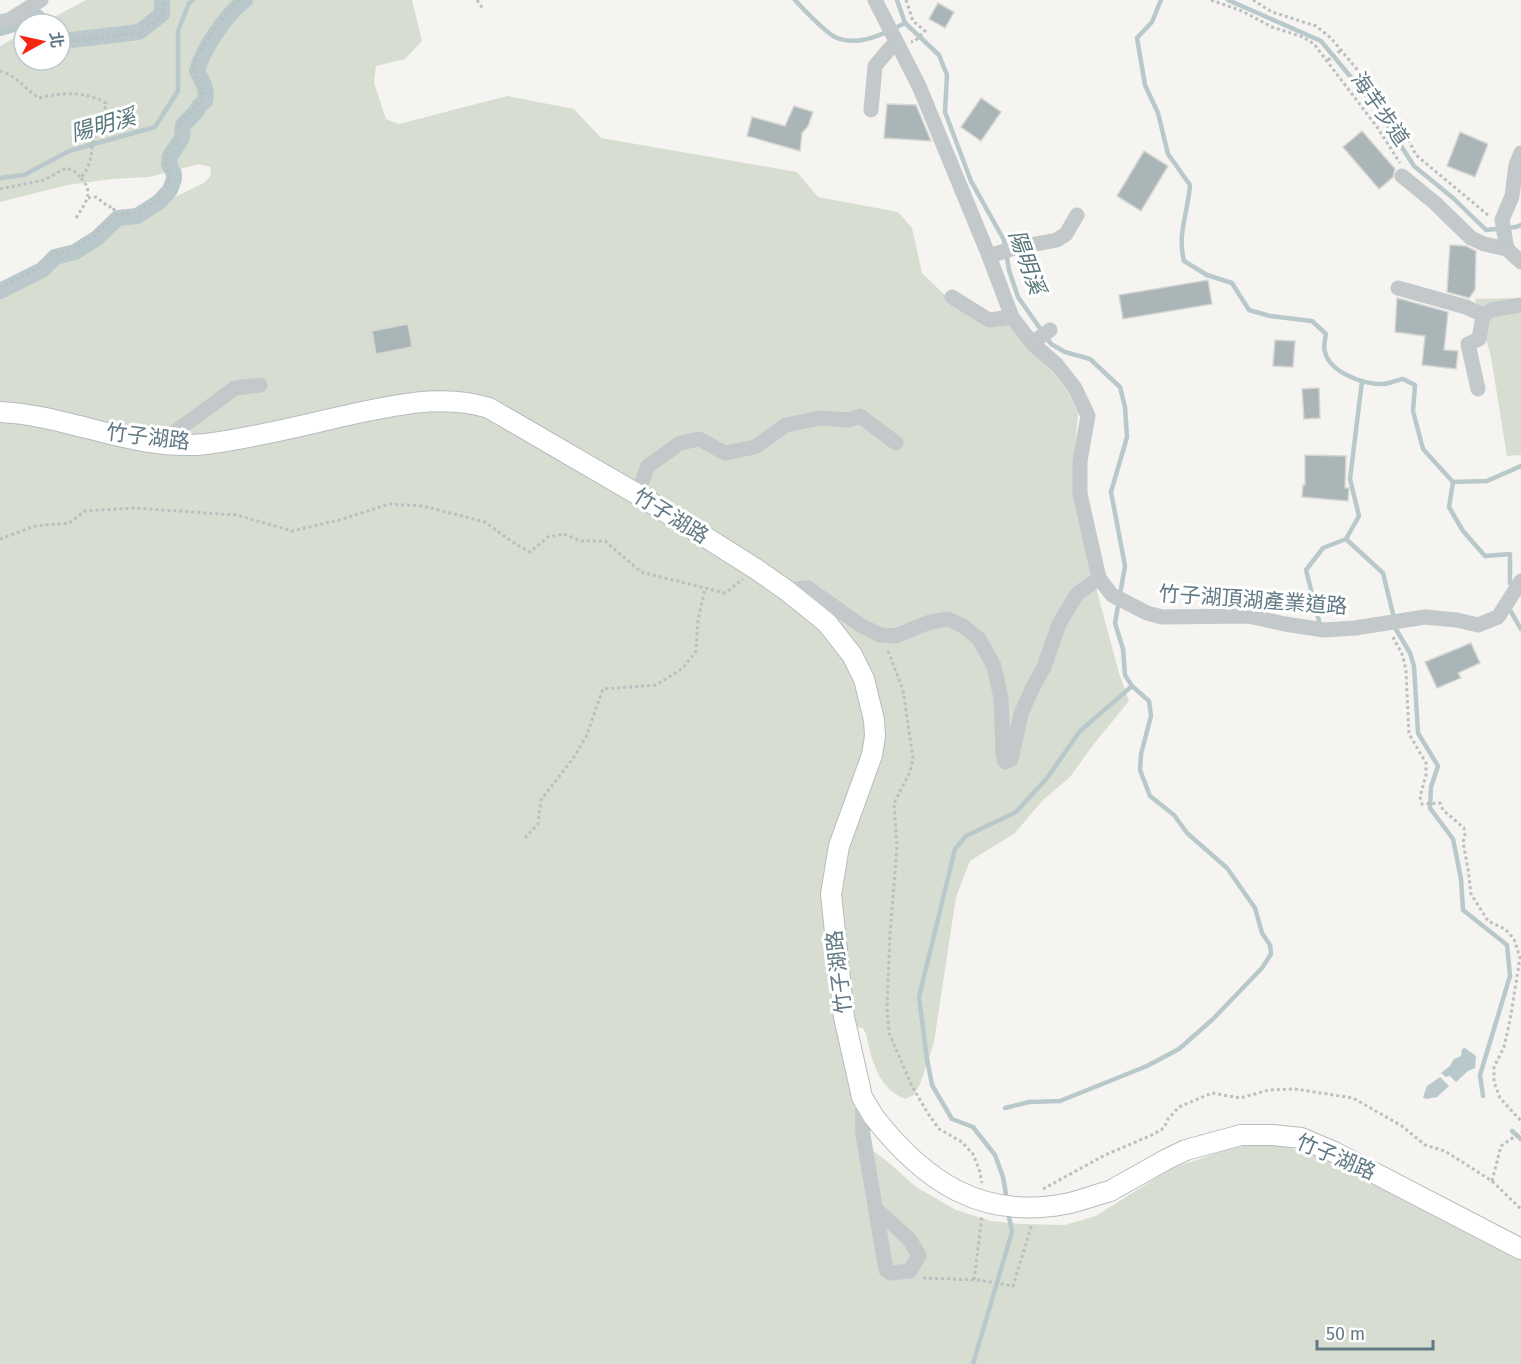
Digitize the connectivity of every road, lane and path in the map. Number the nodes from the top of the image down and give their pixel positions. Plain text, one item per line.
1 (41, 0) edge
2 (163, 0) edge
3 (240, 0) edge
4 (477, 0) edge
5 (875, 0) edge
6 (906, 0) edge
7 (1211, 0) edge
8 (1253, 0) edge
9 (483, 9) dead end
10 (0, 22) edge
11 (893, 35) junction
12 (72, 41) edge
13 (915, 41) dead end
14 (1340, 51) junction
15 (1328, 60) junction
16 (0, 71) edge
17 (872, 110) dead end
18 (1521, 153) edge
19 (1403, 171) joint
20 (81, 178) junction
21 (0, 189) edge
22 (1517, 197) edge
23 (88, 198) junction
24 (1077, 214) dead end
25 (117, 215) junction
26 (76, 218) dead end
27 (1503, 221) junction
28 (1506, 244) junction
29 (994, 255) junction
30 (1521, 261) edge
31 (0, 288) edge
32 (1398, 288) dead end
33 (952, 297) dead end
34 (1521, 305) edge
35 (1483, 315) junction
36 (1012, 317) junction
37 (1050, 330) dead end
38 (1032, 344) junction
39 (260, 385) dead end
40 (1478, 388) dead end
41 (0, 412) edge
42 (160, 443) junction
43 (896, 443) dead end
44 (637, 494) junction
45 (0, 539) edge
46 (756, 569) junction
47 (1099, 578) junction
48 (1521, 581) edge
49 (705, 588) junction
50 (786, 590) junction
51 (1384, 623) junction
52 (880, 635) junction
53 (525, 838) dead end
54 (862, 1097) junction
55 (1521, 1121) edge
56 (1521, 1132) edge
57 (1492, 1181) dead end
58 (982, 1185) dead end
59 (877, 1210) junction
60 (983, 1213) dead end
61 (1521, 1249) edge
62 (910, 1271) junction
63 (977, 1280) junction
64 (1009, 1286) dead end

1 - 10 street
2 - 12 path
3 - 25 path
4 - 9 path
5 - 11 street, 竹子湖頂湖產業道路
6 - 13 path
7 - 15 path
8 - 14 path, 海芋步道
11 - 17 street
11 - 29 street, 竹子湖頂湖產業道路
14 - 15 path, 海芋步道
14 - 27 path
15 - 19 path, 海芋步道
16 - 20 path
18 - 22 street
19 - 28 street
20 - 21 path
20 - 23 path
22 - 27 street
23 - 25 path
23 - 26 path
24 - 29 street
25 - 31 path
27 - 28 street
28 - 30 street
29 - 36 street, 竹子湖頂湖產業道路
32 - 35 street
33 - 36 street
34 - 35 street
35 - 40 street
36 - 38 street, 竹子湖頂湖產業道路
37 - 38 street
38 - 47 street, 竹子湖頂湖產業道路
39 - 42 street
41 - 42 main road, 竹子湖路
42 - 44 main road, 竹子湖路
43 - 44 street
44 - 46 main road, 竹子湖路
45 - 49 path
46 - 49 path
46 - 50 main road, 竹子湖路
47 - 51 street, 竹子湖頂湖產業道路
47 - 52 street
48 - 51 street, 竹子湖頂湖產業道路
49 - 53 path
50 - 52 street
50 - 54 main road, 竹子湖路
51 - 55 path
52 - 58 path
54 - 59 street
54 - 61 main road, 竹子湖路, bridge
56 - 57 path
59 - 62 street
59 - 62 street
60 - 63 path
62 - 63 path
63 - 64 path

